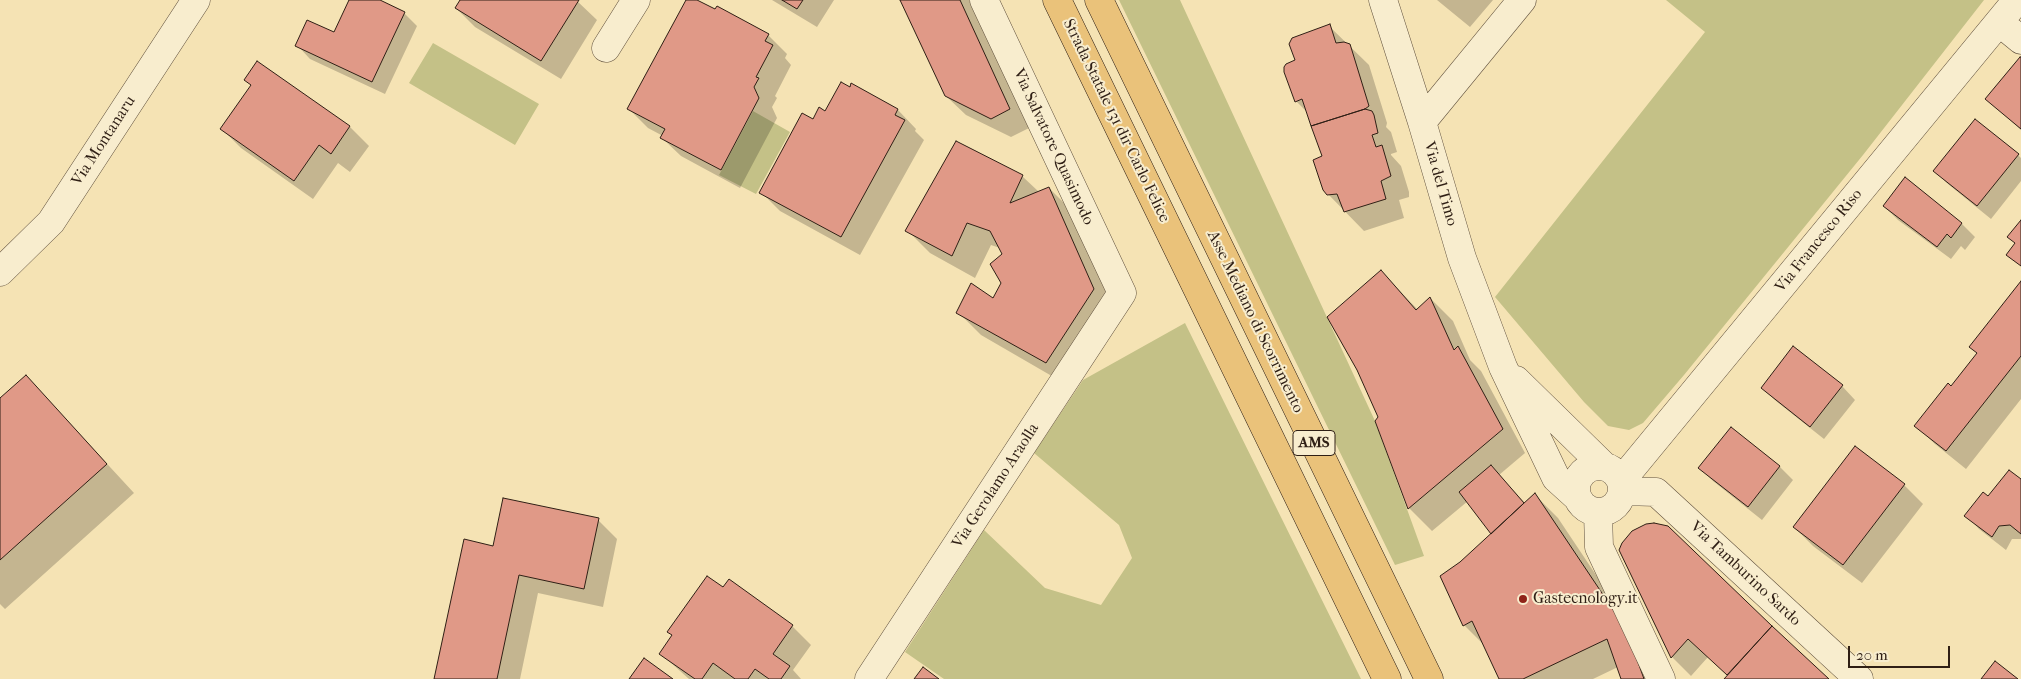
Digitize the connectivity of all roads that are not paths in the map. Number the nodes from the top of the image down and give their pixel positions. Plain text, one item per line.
1 (196, 0) edge
2 (636, 0) edge
3 (984, 0) edge
4 (1057, 0) edge
5 (1099, 0) edge
6 (1383, 0) edge
7 (1522, 0) edge
8 (2017, 0) edge
9 (1999, 22) junction
10 (2021, 40) edge
11 (606, 48) dead end
12 (1422, 122) junction
13 (0, 272) edge
14 (1122, 293) joint
15 (1503, 367) junction
16 (1616, 480) junction
17 (1588, 505) junction
18 (869, 679) edge
19 (1387, 679) edge
20 (1429, 679) edge
21 (1661, 679) edge
22 (1859, 679) edge

1 - 13 street, Via Montanaru
2 - 11 street
3 - 14 street, Via Salvatore Quasimodo
4 - 19 highway, Strada Statale 131 dir Carlo Felice / AMS
5 - 20 highway, Asse Mediano di Scorrimento / AMS
6 - 12 street, Via del Timo
7 - 12 street
8 - 9 street, Via Francesco Riso
9 - 10 street
9 - 16 street, Via Francesco Riso
12 - 15 street, Via del Timo
14 - 18 street, Via Gerolamo Araolla
15 - 16 street, Via del Timo
15 - 17 street, Via del Timo
16 - 17 street
16 - 17 street
16 - 22 street, Via Tamburino Sardo
17 - 21 street

